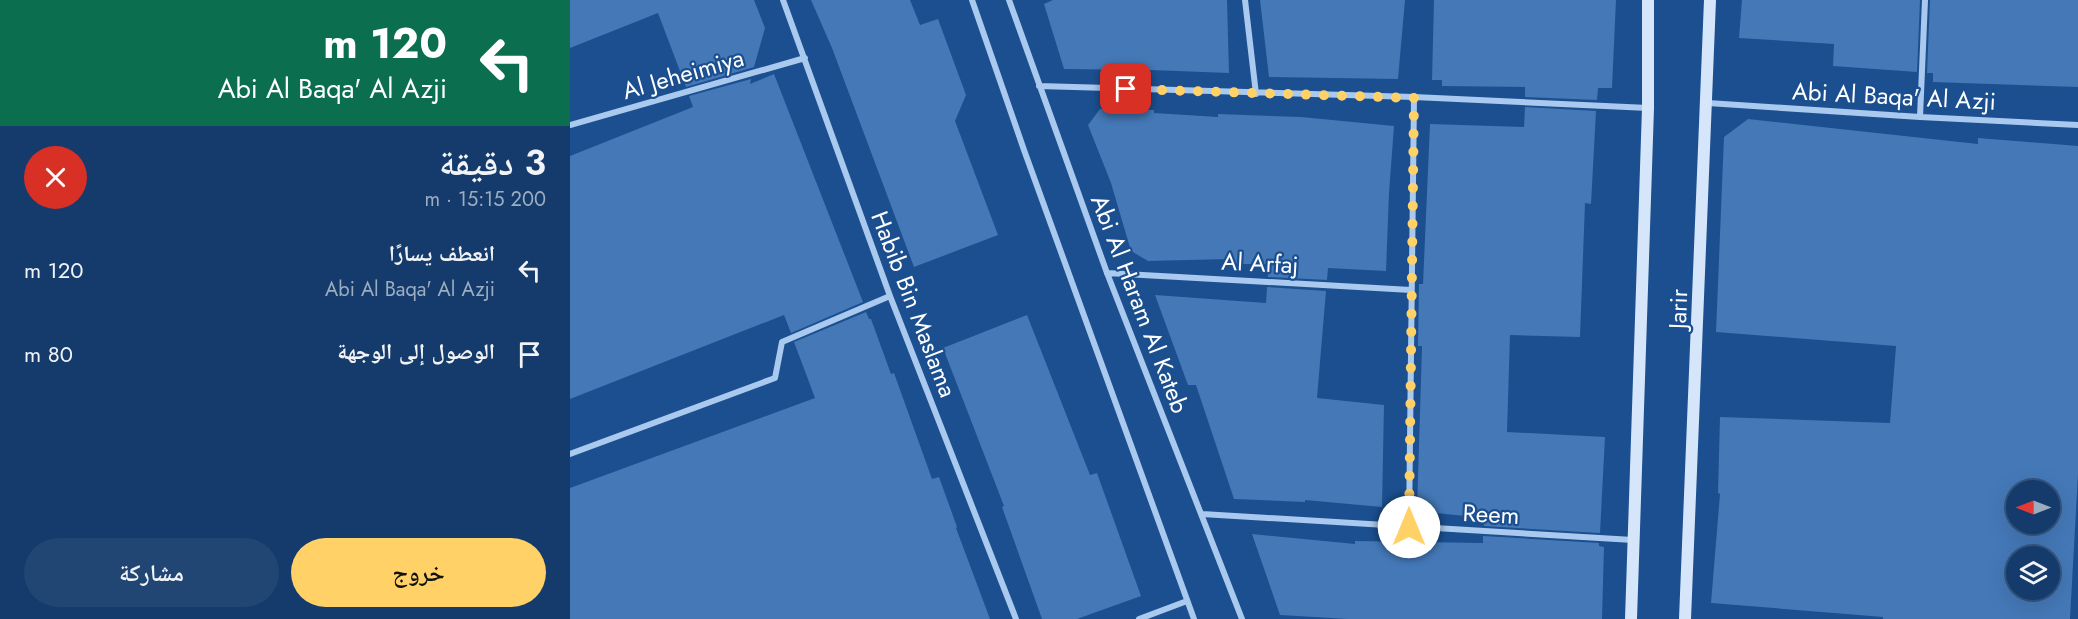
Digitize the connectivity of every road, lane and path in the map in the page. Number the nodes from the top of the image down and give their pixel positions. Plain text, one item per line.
1 (783, 0) edge
2 (972, 0) edge
3 (1008, 0) edge
4 (1245, 0) edge
5 (1648, 0) edge
6 (1710, 0) edge
7 (1925, 0) edge
8 (805, 58) junction
9 (1039, 86) junction
10 (1256, 94) junction
11 (1414, 98) junction
12 (1707, 103) junction
13 (1648, 108) junction
14 (1920, 117) junction
15 (570, 125) edge
16 (2078, 125) edge
17 (1107, 273) junction
18 (1411, 290) junction
19 (890, 296) junction
20 (570, 454) edge
21 (1202, 514) junction
22 (1409, 527) junction
23 (1633, 540) junction
24 (1187, 601) junction
25 (1017, 619) edge
26 (1139, 619) edge
27 (1194, 619) edge
28 (1242, 619) edge
29 (1631, 619) edge
30 (1685, 619) edge

1 - 8 street, Habib Bin Maslama
2 - 24 street
3 - 9 street, Abi Al Haram Al Kateb
4 - 10 street
5 - 13 main road, Jarir
6 - 12 main road, Jarir
7 - 14 street
8 - 15 street, Al Jeheimiya
8 - 19 street, Habib Bin Maslama
9 - 10 street
9 - 17 street, Abi Al Haram Al Kateb
10 - 11 street
11 - 13 street
11 - 18 street
12 - 14 street, Abi Al Baqa' Al Azji
12 - 30 main road, Jarir
13 - 23 main road, Jarir
14 - 16 street, Abi Al Baqa' Al Azji
17 - 18 street, Al Arfaj
17 - 21 street, Abi Al Haram Al Kateb
18 - 22 street
19 - 20 street
19 - 25 street, Habib Bin Maslama
21 - 22 street, Reem
21 - 28 street, Abi Al Haram Al Kateb
22 - 23 street, Reem
23 - 29 main road, Jarir
24 - 26 street
24 - 27 street

